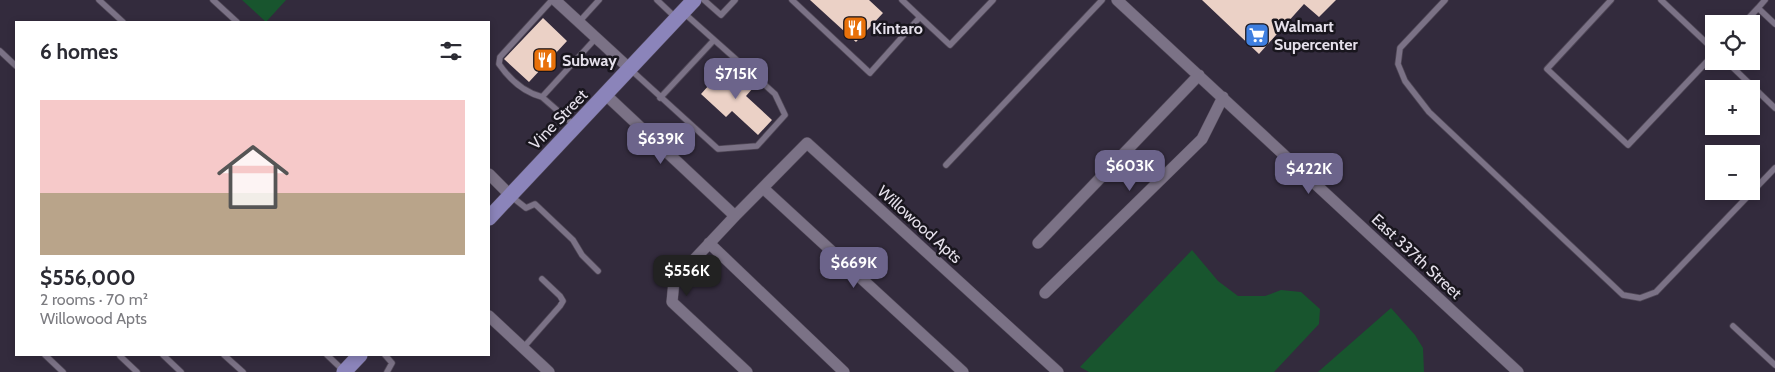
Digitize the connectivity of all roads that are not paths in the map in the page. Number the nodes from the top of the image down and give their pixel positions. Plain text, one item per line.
1 (99, 0) edge
2 (213, 0) edge
3 (554, 0) edge
4 (599, 0) edge
5 (657, 0) edge
6 (694, 0) edge
7 (704, 0) edge
8 (736, 0) edge
9 (792, 0) edge
10 (902, 0) edge
11 (993, 0) edge
12 (1102, 0) edge
13 (1117, 0) edge
14 (1445, 0) edge
15 (1611, 0) edge
16 (1661, 0) edge
17 (1765, 0) edge
18 (1758, 8) junction
19 (680, 15) junction
20 (1751, 15) edge
21 (920, 17) junction
22 (122, 21) edge
23 (237, 21) edge
24 (579, 22) junction
25 (1775, 24) edge
26 (596, 38) junction
27 (714, 40) junction
28 (1705, 42) edge
29 (0, 51) edge
30 (1705, 64) edge
31 (15, 65) edge
32 (630, 69) junction
33 (1735, 70) edge
34 (1199, 75) junction
35 (606, 95) junction
36 (542, 97) junction
37 (1223, 97) junction
38 (660, 98) junction
39 (1775, 108) edge
40 (575, 127) junction
41 (946, 165) dead end
42 (1775, 168) edge
43 (490, 175) edge
44 (763, 188) junction
45 (510, 196) junction
46 (735, 216) junction
47 (490, 217) edge
48 (709, 243) junction
49 (1038, 243) dead end
50 (598, 271) dead end
51 (542, 279) dead end
52 (1045, 293) dead end
53 (490, 317) edge
54 (1733, 326) dead end
55 (523, 348) junction
56 (46, 356) edge
57 (120, 356) edge
58 (164, 356) edge
59 (225, 356) edge
60 (328, 356) edge
61 (359, 356) edge
62 (386, 356) edge
63 (1775, 365) edge
64 (63, 372) edge
65 (137, 372) edge
66 (181, 372) edge
67 (243, 372) edge
68 (345, 372) edge
69 (386, 372) edge
70 (549, 372) edge
71 (747, 372) edge
72 (844, 372) edge
73 (963, 372) edge
74 (1058, 372) edge
75 (1518, 372) edge

1 - 22 lane
2 - 23 lane
3 - 24 street
3 - 36 lane
4 - 24 lane
5 - 19 lane
6 - 19 main road, Vine Street
7 - 8 lane
9 - 21 lane
10 - 21 lane
11 - 21 lane
12 - 41 lane
13 - 34 street, East 337th Street
14 - 42 lane
15 - 30 lane
16 - 28 lane
17 - 18 lane
18 - 20 lane
18 - 25 lane
19 - 27 lane
19 - 32 main road, Vine Street
24 - 26 street
26 - 32 street
26 - 36 lane
27 - 38 lane
27 - 38 lane
29 - 31 lane
32 - 35 main road, Vine Street
32 - 38 lane
33 - 39 lane
34 - 37 street, East 337th Street
34 - 49 street
35 - 40 main road, Vine Street
35 - 46 street
36 - 40 lane
37 - 52 street
37 - 75 street, East 337th Street
40 - 45 main road, Vine Street
43 - 45 street
44 - 46 street, Willowood Apts
44 - 73 street
44 - 74 street, Willowood Apts
45 - 47 main road, Vine Street
45 - 50 lane
46 - 48 street, Willowood Apts
48 - 71 street, Willowood Apts
48 - 72 street
51 - 55 lane
53 - 55 street
54 - 63 lane
55 - 70 street
56 - 64 lane
57 - 65 lane
58 - 66 lane
59 - 67 lane
60 - 68 lane
61 - 68 main road
62 - 69 lane

